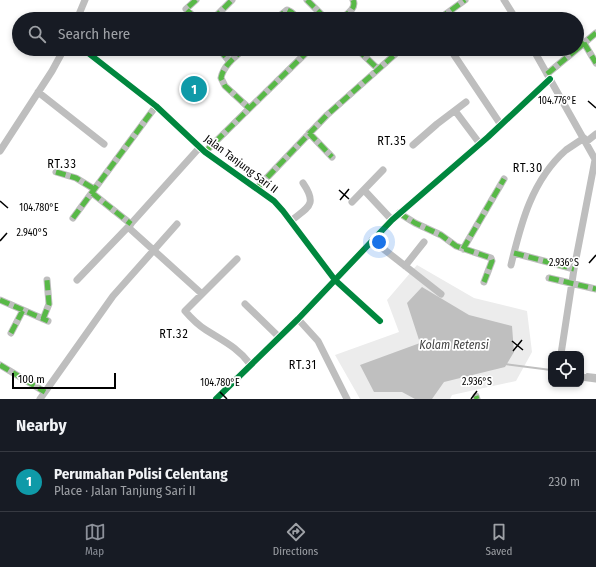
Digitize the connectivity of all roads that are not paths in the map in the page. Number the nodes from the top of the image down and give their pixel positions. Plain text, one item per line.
1 (85, 0) edge
2 (196, 0) edge
3 (232, 0) edge
4 (307, 0) edge
5 (353, 0) edge
6 (465, 0) edge
7 (514, 0) edge
8 (506, 2) edge
9 (80, 12) edge
10 (189, 12) edge
11 (220, 12) edge
12 (319, 12) edge
13 (349, 12) edge
14 (449, 12) edge
15 (512, 12) edge
16 (596, 33) edge
17 (584, 43) joint
18 (60, 56) edge
19 (92, 56) edge
20 (225, 56) edge
21 (236, 56) edge
22 (303, 56) edge
23 (364, 56) edge
24 (391, 56) edge
25 (455, 56) edge
26 (537, 56) edge
27 (569, 56) edge
28 (230, 62) junction
29 (596, 63) edge
30 (378, 69) junction
31 (548, 76) junction
32 (38, 92) junction
33 (466, 102) dead end
34 (156, 106) junction
35 (249, 108) junction
36 (456, 112) junction
37 (501, 125) junction
38 (309, 133) junction
39 (596, 134) edge
40 (585, 140) junction
41 (3, 141) edge
42 (104, 144) dead end
43 (480, 144) junction
44 (413, 145) dead end
45 (202, 149) junction
46 (0, 150) edge
47 (332, 157) dead end
48 (596, 160) edge
49 (383, 170) dead end
50 (56, 172) dead end
51 (504, 179) dead end
52 (303, 183) dead end
53 (258, 188) junction
54 (364, 190) junction
55 (93, 191) junction
56 (352, 202) dead end
57 (399, 213) junction
58 (73, 218) dead end
59 (392, 220) junction
60 (291, 221) junction
61 (177, 224) dead end
62 (129, 225) junction
63 (372, 240) junction
64 (424, 242) dead end
65 (463, 249) junction
66 (154, 250) junction
67 (514, 253) junction
68 (237, 260) dead end
69 (511, 264) dead end
70 (405, 266) junction
71 (574, 269) junction
72 (549, 278) dead end
73 (47, 280) dead end
74 (77, 280) dead end
75 (335, 280) junction
76 (484, 282) dead end
77 (572, 283) junction
78 (596, 289) edge
79 (202, 294) junction
80 (441, 294) dead end
81 (1, 302) edge
82 (246, 304) dead end
83 (23, 310) junction
84 (298, 319) junction
85 (380, 321) dead end
86 (11, 333) dead end
87 (279, 337) junction
88 (561, 351) edge
89 (250, 364) junction
90 (0, 365) edge
91 (584, 378) edge
92 (596, 379) edge
93 (45, 392) junction
94 (219, 398) edge
95 (40, 399) edge
96 (347, 399) edge

1 - 9 street
2 - 10 street
3 - 11 street
4 - 12 street
5 - 13 street
6 - 14 street
7 - 8 street
8 - 15 street
16 - 17 street
17 - 29 street
18 - 32 street
19 - 34 street, Jalan Tanjung Sari II
20 - 28 street
21 - 28 street
22 - 35 street
23 - 30 street
24 - 30 street
25 - 37 street
26 - 31 street
27 - 31 street
28 - 35 street
30 - 38 street
31 - 37 street
31 - 40 street
32 - 41 street
32 - 42 street
33 - 36 street
34 - 45 street, Jalan Tanjung Sari II
34 - 55 street
35 - 45 street
36 - 43 street
36 - 44 street
37 - 43 street
38 - 47 street
38 - 53 street
39 - 40 street
40 - 48 street
40 - 67 street
41 - 46 street
43 - 57 street
45 - 53 street, Jalan Tanjung Sari II
45 - 62 street
48 - 71 street
49 - 54 street
50 - 55 street
51 - 65 street
52 - 60 street
53 - 60 street, Jalan Tanjung Sari II
54 - 56 street
54 - 59 street
55 - 58 street
55 - 62 street
57 - 59 street
57 - 65 street
59 - 63 street
60 - 75 street, Jalan Tanjung Sari II
61 - 66 street
62 - 66 street
62 - 74 street
63 - 70 street
63 - 75 street
64 - 70 street
65 - 76 street
66 - 79 street
66 - 93 street
67 - 69 street
67 - 71 street
68 - 79 street
70 - 80 street
71 - 77 street
72 - 77 street
73 - 83 street
75 - 84 street
75 - 85 street, Jalan Tanjung Sari II
77 - 78 street
77 - 88 street
79 - 89 street
81 - 83 street
82 - 87 street
83 - 86 street
84 - 87 street
84 - 96 street
87 - 89 street
89 - 94 street
90 - 93 street
91 - 92 street
93 - 95 street

